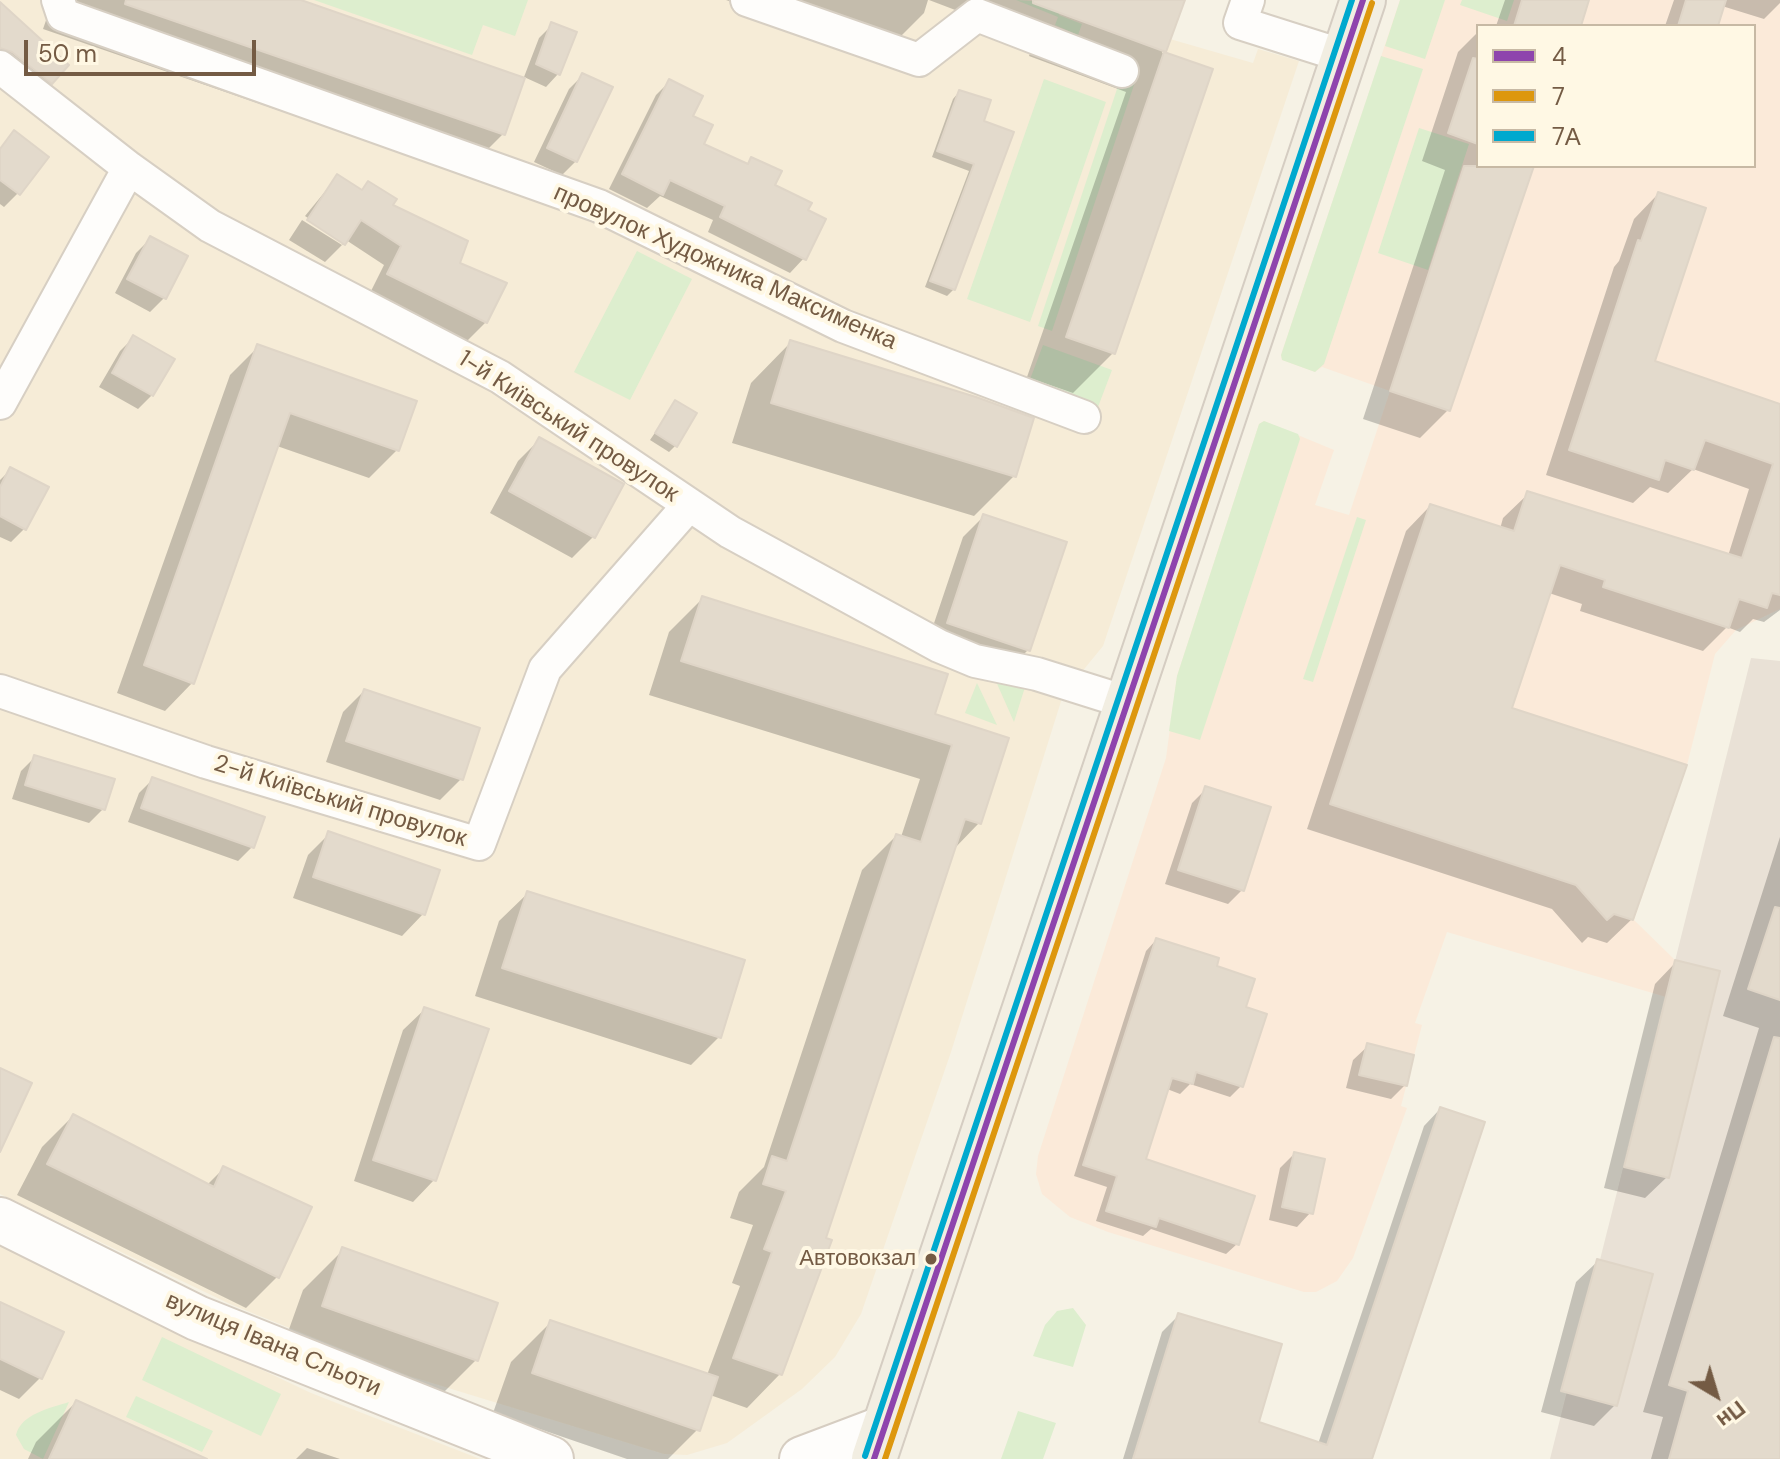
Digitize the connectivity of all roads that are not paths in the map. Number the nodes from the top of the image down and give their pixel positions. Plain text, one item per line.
1 (58, 0) edge
2 (747, 0) edge
3 (1248, 0) edge
4 (1363, 0) edge
5 (1344, 56) junction
6 (0, 67) edge
7 (1122, 71) dead end
8 (129, 168) junction
9 (0, 403) edge
10 (1084, 417) dead end
11 (689, 505) junction
12 (0, 691) edge
13 (1126, 702) junction
14 (0, 1220) edge
15 (890, 1449) edge
16 (551, 1459) edge
17 (802, 1459) edge

1 - 10 street, провулок Художника Максименка
2 - 7 street
3 - 5 street
4 - 5 main road
5 - 13 main road
6 - 8 street, 1-й Київський провулок
8 - 9 street
8 - 11 street, 1-й Київський провулок
11 - 12 street, 2-й Київський провулок
11 - 13 street, 1-й Київський провулок
13 - 15 main road
14 - 16 street, вулиця Івана Сльоти
15 - 17 street

